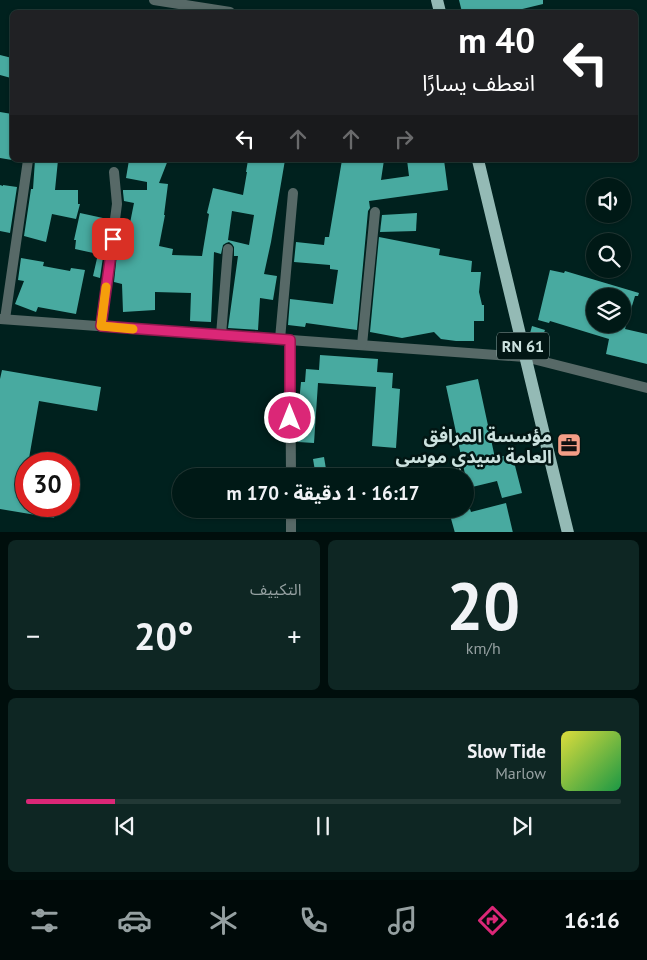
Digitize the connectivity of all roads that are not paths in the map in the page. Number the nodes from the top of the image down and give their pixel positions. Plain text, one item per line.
1 (154, 0) edge
2 (217, 10) edge
3 (28, 162) edge
4 (478, 162) edge
5 (114, 172) dead end
6 (292, 192) dead end
7 (375, 212) dead end
8 (228, 249) dead end
9 (2, 319) edge
10 (101, 326) junction
11 (220, 335) junction
12 (285, 339) junction
13 (362, 345) junction
14 (525, 356) junction
15 (647, 388) edge
16 (290, 468) edge
17 (291, 518) edge
18 (291, 532) edge
19 (568, 532) edge

1 - 2 street
3 - 9 street
4 - 14 main road, RN 61
5 - 10 street
6 - 12 street
7 - 13 street
8 - 11 street
9 - 10 street
10 - 11 street
11 - 12 street
12 - 13 street
12 - 16 street
13 - 14 street
14 - 15 street
14 - 19 main road, RN 61
17 - 18 street

